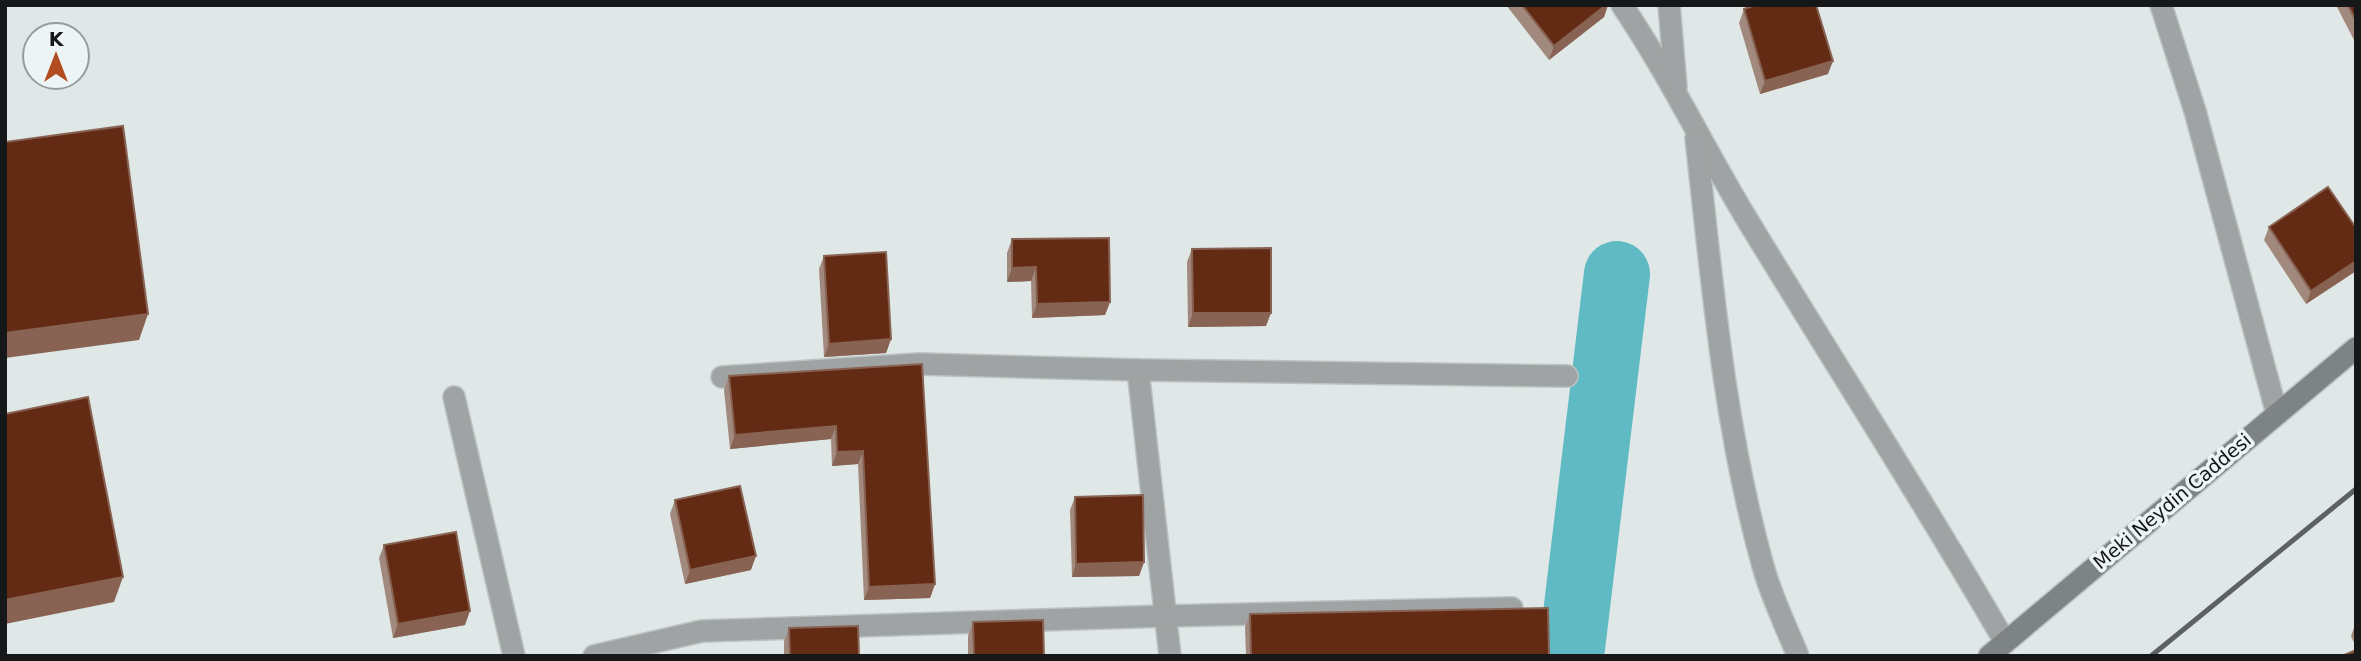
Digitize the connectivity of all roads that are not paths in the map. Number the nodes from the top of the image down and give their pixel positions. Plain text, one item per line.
1 (1622, 5) edge
2 (1669, 5) edge
3 (2161, 5) edge
4 (1677, 96) junction
5 (1695, 127) junction
6 (2356, 348) edge
7 (1138, 370) junction
8 (1567, 376) dead end
9 (722, 377) dead end
10 (454, 397) dead end
11 (2277, 414) junction
12 (1512, 608) edge
13 (1166, 616) junction
14 (1997, 649) edge
15 (514, 656) edge
16 (594, 656) edge
17 (1170, 656) edge
18 (1798, 656) edge

1 - 4 street
2 - 4 street
3 - 11 street
4 - 5 street
5 - 14 street
5 - 18 street
6 - 11 street, Meki Neydin Caddesi
7 - 8 street
7 - 9 street
7 - 13 street
10 - 15 street
11 - 14 street, Meki Neydin Caddesi
12 - 13 street
13 - 16 street
13 - 17 street

